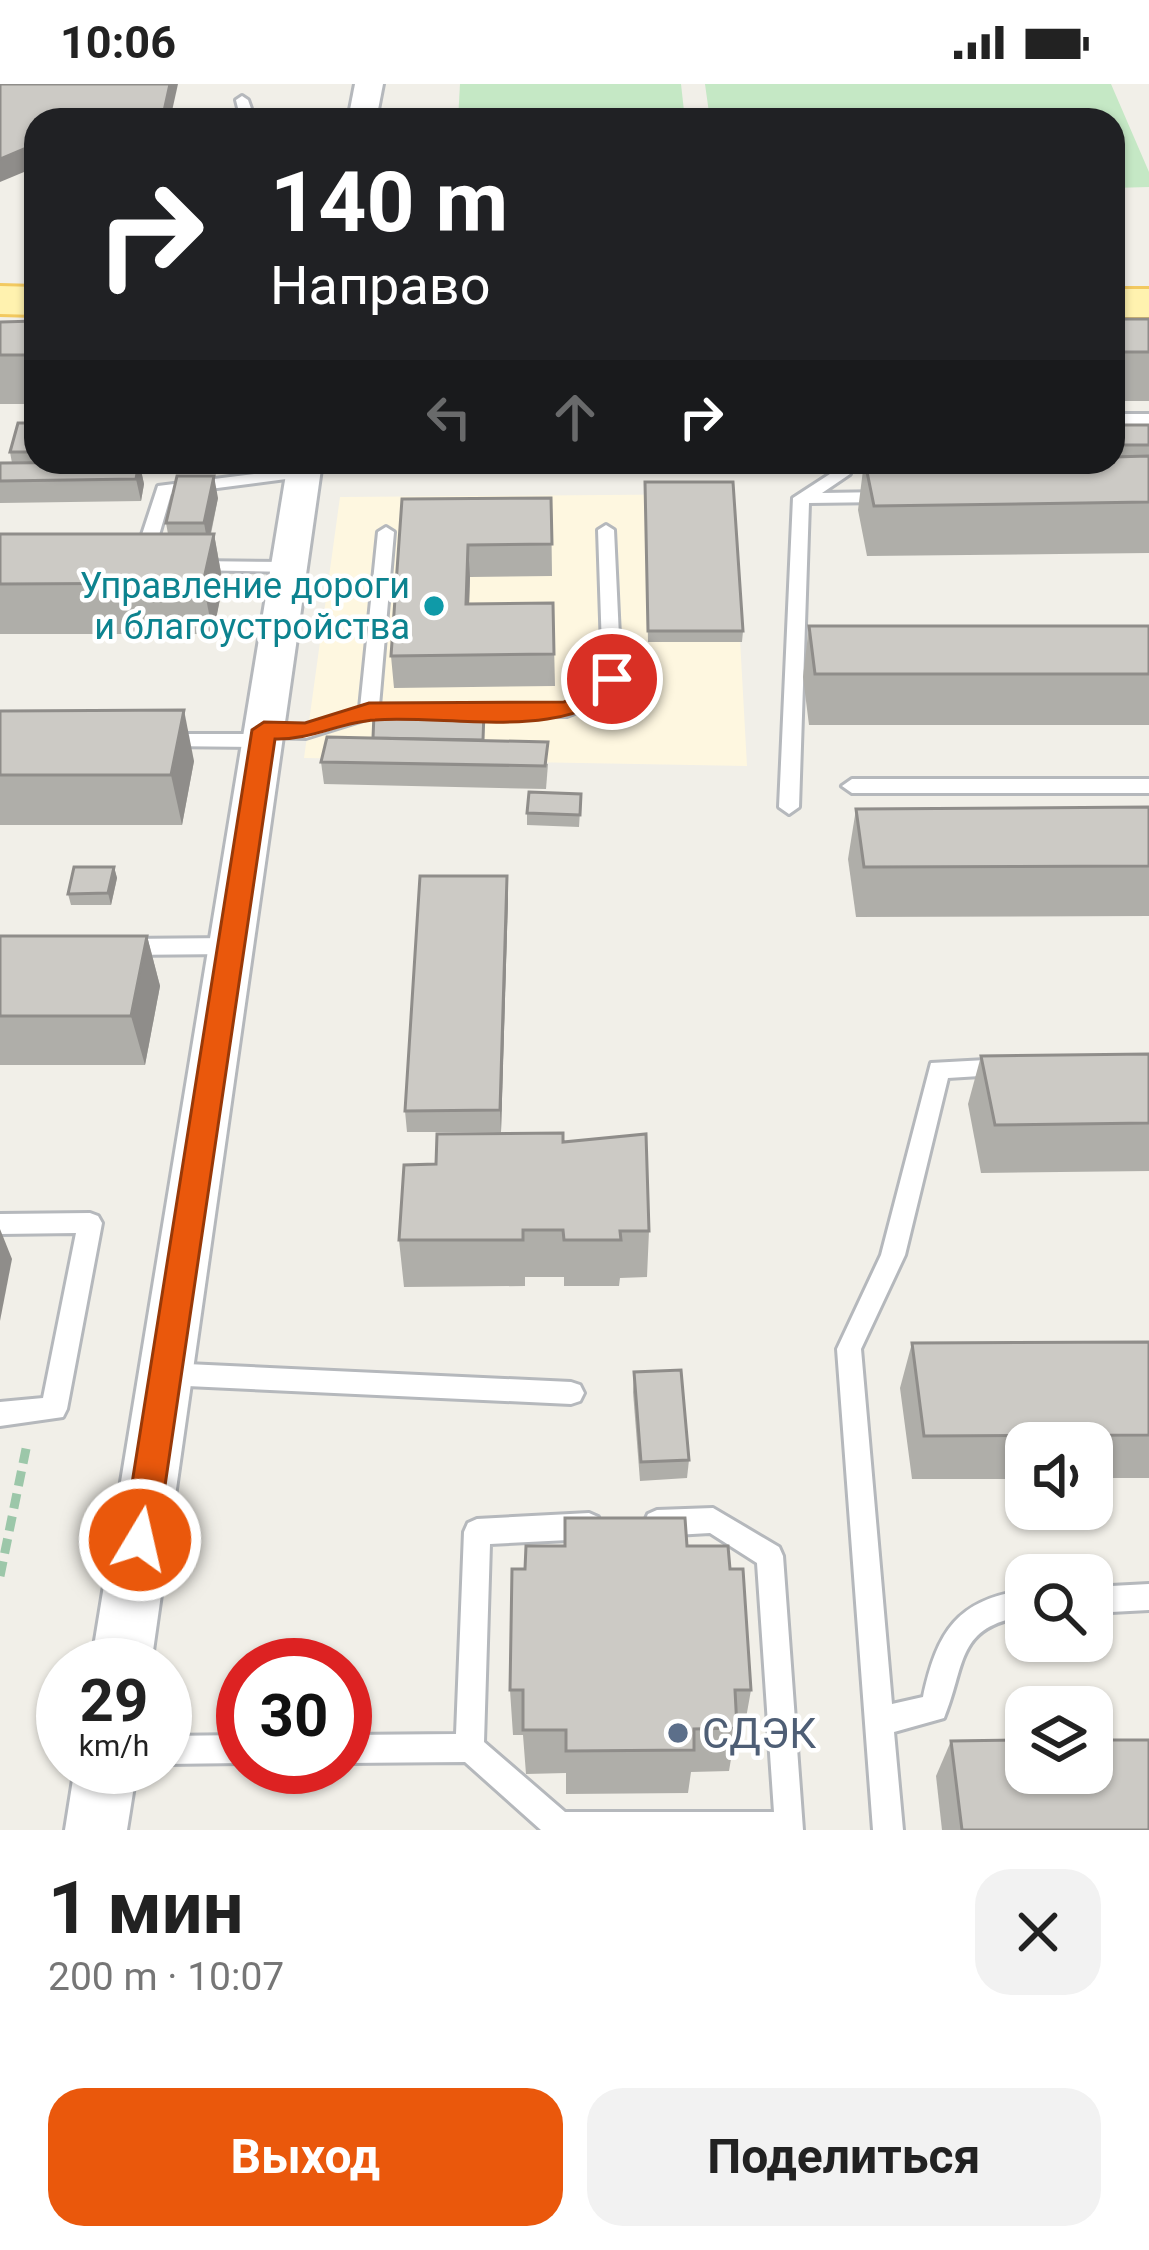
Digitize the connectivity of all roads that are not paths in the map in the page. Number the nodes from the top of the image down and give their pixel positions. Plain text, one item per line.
1 (242, 100) dead end
2 (244, 108) edge
3 (261, 474) edge
4 (303, 474) edge
5 (842, 474) edge
6 (895, 497) edge
7 (801, 498) junction
8 (607, 530) dead end
9 (386, 532) dead end
10 (118, 565) edge
11 (141, 565) junction
12 (162, 565) edge
13 (183, 566) edge
14 (289, 567) junction
15 (369, 712) junction
16 (263, 735) junction
17 (143, 739) edge
18 (852, 786) dead end
19 (1149, 787) edge
20 (789, 807) dead end
21 (231, 946) junction
22 (92, 948) edge
23 (1032, 1067) edge
24 (0, 1224) edge
25 (166, 1374) junction
26 (571, 1393) dead end
27 (0, 1414) edge
28 (1149, 1597) edge
29 (1113, 1599) edge
30 (1005, 1604) edge
31 (125, 1638) edge
32 (879, 1721) junction
33 (470, 1748) junction
34 (372, 1749) edge
35 (102, 1794) edge
36 (96, 1830) edge
37 (888, 1830) edge

1 - 2 lane
3 - 11 lane
4 - 14 street
5 - 7 lane
6 - 7 lane
7 - 20 lane
8 - 15 lane
9 - 15 lane
10 - 11 lane
11 - 12 lane
13 - 14 lane
14 - 16 street
15 - 16 lane
16 - 17 lane
16 - 21 street
18 - 19 lane
21 - 22 lane
21 - 25 street
23 - 32 lane
24 - 27 lane
25 - 26 lane
25 - 31 street
28 - 29 lane
30 - 32 lane
32 - 37 lane
33 - 33 lane
33 - 34 lane
35 - 36 street

